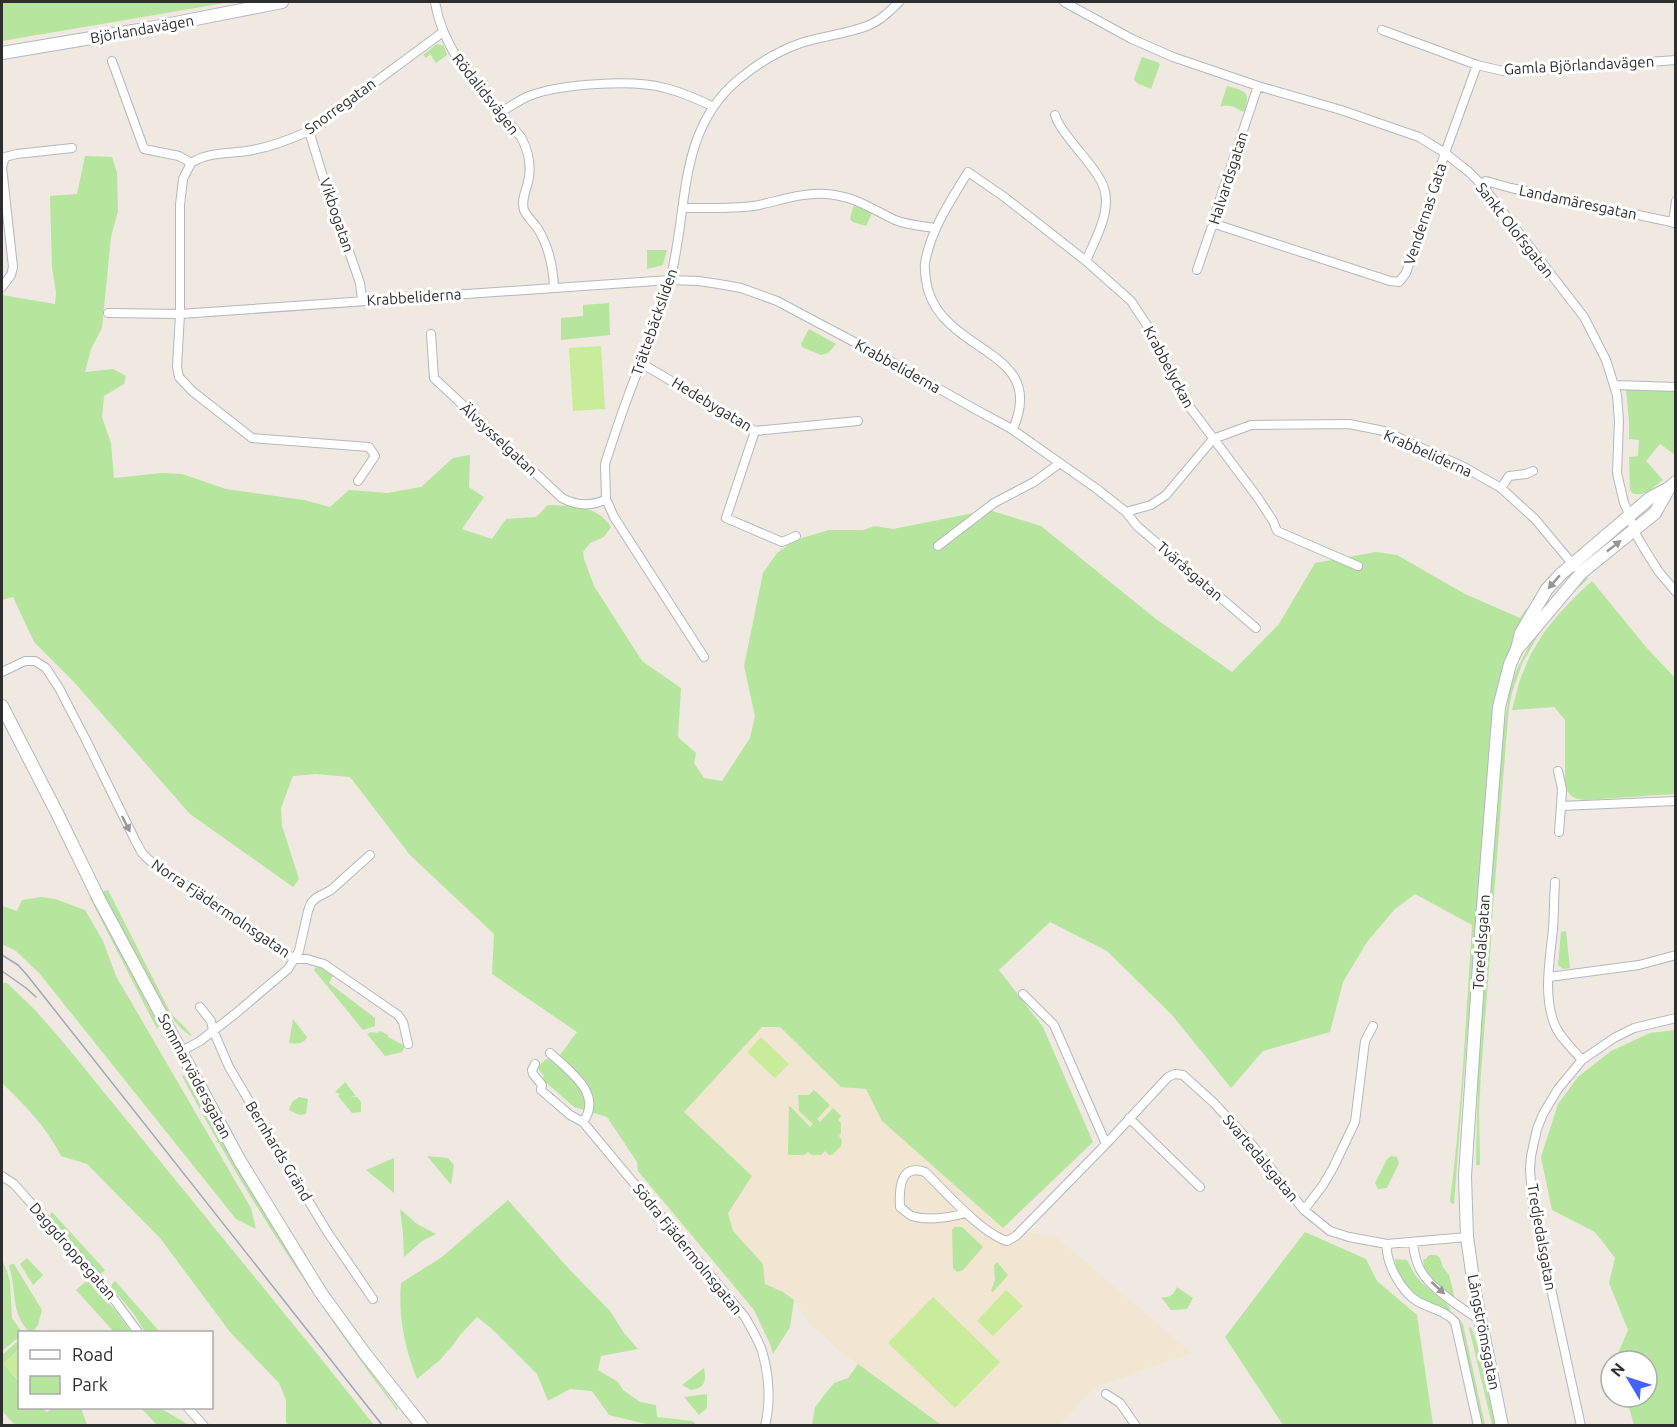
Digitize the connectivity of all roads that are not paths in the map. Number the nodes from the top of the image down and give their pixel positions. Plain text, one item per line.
1 (282, 2) edge
2 (435, 2) edge
3 (899, 2) edge
4 (1064, 2) edge
5 (1382, 30) dead end
6 (442, 32) junction
7 (2, 53) edge
8 (1676, 60) edge
9 (112, 61) dead end
10 (1477, 65) junction
11 (1258, 86) junction
12 (712, 106) junction
13 (501, 112) junction
14 (1055, 115) dead end
15 (309, 131) junction
16 (72, 148) dead end
17 (1445, 153) junction
18 (3, 156) edge
19 (191, 163) junction
20 (1482, 185) junction
21 (1676, 201) edge
22 (683, 208) junction
23 (1215, 223) junction
24 (1674, 223) edge
25 (935, 228) junction
26 (1086, 261) junction
27 (1197, 270) dead end
28 (670, 280) junction
29 (2, 287) edge
30 (554, 287) junction
31 (362, 300) junction
32 (108, 313) dead end
33 (180, 314) junction
34 (431, 334) dead end
35 (641, 363) junction
36 (1615, 385) junction
37 (1676, 387) edge
38 (858, 422) dead end
39 (1013, 429) junction
40 (755, 431) junction
41 (1213, 439) junction
42 (1060, 463) junction
43 (1533, 471) dead end
44 (358, 481) dead end
45 (1672, 485) edge
46 (1502, 488) junction
47 (606, 499) junction
48 (1126, 512) junction
49 (1630, 516) junction
50 (1634, 531) junction
51 (796, 536) dead end
52 (938, 546) dead end
53 (1572, 564) junction
54 (1358, 566) dead end
55 (1582, 572) junction
56 (1676, 592) edge
57 (1256, 628) dead end
58 (1517, 649) junction
59 (704, 657) dead end
60 (2, 672) edge
61 (2, 706) edge
62 (1558, 771) dead end
63 (1676, 801) edge
64 (1561, 806) junction
65 (1559, 832) dead end
66 (370, 855) dead end
67 (1555, 882) dead end
68 (1676, 955) edge
69 (296, 958) junction
70 (1549, 977) junction
71 (1023, 994) dead end
72 (201, 1006) dead end
73 (1676, 1018) edge
74 (1373, 1026) dead end
75 (213, 1030) junction
76 (408, 1044) dead end
77 (182, 1051) junction
78 (550, 1053) dead end
79 (1582, 1060) junction
80 (535, 1064) dead end
81 (1129, 1118) junction
82 (583, 1122) junction
83 (1106, 1144) junction
84 (2, 1176) edge
85 (1200, 1186) dead end
86 (1304, 1210) junction
87 (966, 1213) junction
88 (1467, 1238) junction
89 (1413, 1243) junction
90 (1387, 1244) junction
91 (373, 1299) dead end
92 (1480, 1320) junction
93 (137, 1331) edge
94 (1106, 1394) dead end
95 (190, 1409) edge
96 (204, 1425) edge
97 (422, 1425) edge
98 (765, 1425) edge
99 (1136, 1425) edge
100 (1478, 1425) edge
101 (1502, 1425) edge
102 (1581, 1425) edge

1 - 7 street, Björlandavägen
2 - 6 street, Rödalidsvägen
3 - 12 street, Trättebäcksliden
4 - 11 street, Sankt Olofsgatan
5 - 10 street, Gamla Björlandavägen
6 - 13 street, Rödalidsvägen
6 - 15 street, Snorregatan
8 - 10 street, Gamla Björlandavägen
9 - 19 street
10 - 17 street, Vendernas Gata
11 - 17 street, Sankt Olofsgatan
11 - 23 street, Halvardsgatan
12 - 13 street
12 - 22 street, Trättebäcksliden
13 - 30 street, Rödalidsvägen
14 - 26 street
15 - 19 street, Snorregatan
15 - 31 street, Vikbogatan
16 - 18 street
17 - 20 street, Sankt Olofsgatan
17 - 23 street, Vendernas Gata
18 - 29 street
19 - 33 street
20 - 24 street, Landamäresgatan
20 - 36 street, Sankt Olofsgatan
21 - 24 street
22 - 25 street
22 - 28 street, Trättebäcksliden
23 - 27 street, Halvardsgatan
25 - 26 street, Krabbelyckan
25 - 39 street
26 - 41 street, Krabbelyckan
28 - 30 street, Krabbeliderna
28 - 35 street, Trättebäcksliden
28 - 39 street, Krabbeliderna
30 - 31 street, Krabbeliderna
31 - 33 street, Krabbeliderna
32 - 33 street, Krabbeliderna
33 - 44 street
34 - 47 street, Älvsysselgatan
35 - 40 street, Hedebygatan
35 - 47 street, Trättebäcksliden
36 - 37 street
36 - 49 street, Sankt Olofsgatan
38 - 40 street, Hedebygatan
39 - 42 street, Krabbeliderna
40 - 51 street
41 - 46 street, Krabbeliderna
41 - 48 street, Krabbeliderna
41 - 54 street, Krabbelyckan
42 - 48 street, Krabbeliderna
42 - 52 street
43 - 46 street
45 - 49 street, Toredalsgatan
45 - 50 street, Toredalsgatan
46 - 53 street, Krabbeliderna
47 - 59 street, Trättebäcksliden
48 - 57 street, Tväråsgatan
49 - 50 street, Sankt Olofsgatan
49 - 53 street, Toredalsgatan
55 -> 50 street, Toredalsgatan
50 - 56 street, Sankt Olofsgatan
53 - 55 street, Krabbeliderna
53 -> 58 street, Toredalsgatan
55 - 58 street, Toredalsgatan
58 - 88 street, Toredalsgatan
60 -> 69 street, Norra Fjädermolnsgatan
61 - 77 street, Sommarvädersgatan
62 - 64 street
63 - 64 street
64 - 65 street
66 - 69 street
67 - 70 street
68 - 70 street
69 - 75 street
69 - 76 street, Norra Fjädermolnsgatan
70 - 79 street
71 - 83 street
72 - 75 street
73 - 79 street
74 - 86 street
75 - 77 street
75 - 91 street, Bernhards Gränd
77 - 97 street, Sommarvädersgatan
78 - 82 street
79 - 102 street, Tredjedalsgatan
80 - 82 street, Södra Fjädermolnsgatan
81 - 83 street, Svartedalsgatan
81 - 85 street
81 - 86 street, Svartedalsgatan
82 - 98 street, Södra Fjädermolnsgatan
83 - 87 street, Svartedalsgatan
84 - 93 street, Daggdroppegatan
86 - 90 street, Svartedalsgatan
87 - 87 street, Svartedalsgatan
88 - 89 street, Svartedalsgatan
88 - 92 street, Långströmsgatan
89 - 90 street, Svartedalsgatan
89 -> 92 street
90 - 100 street, Långströmsgatan
92 - 101 street, Långströmsgatan
94 - 99 street
95 - 96 street

